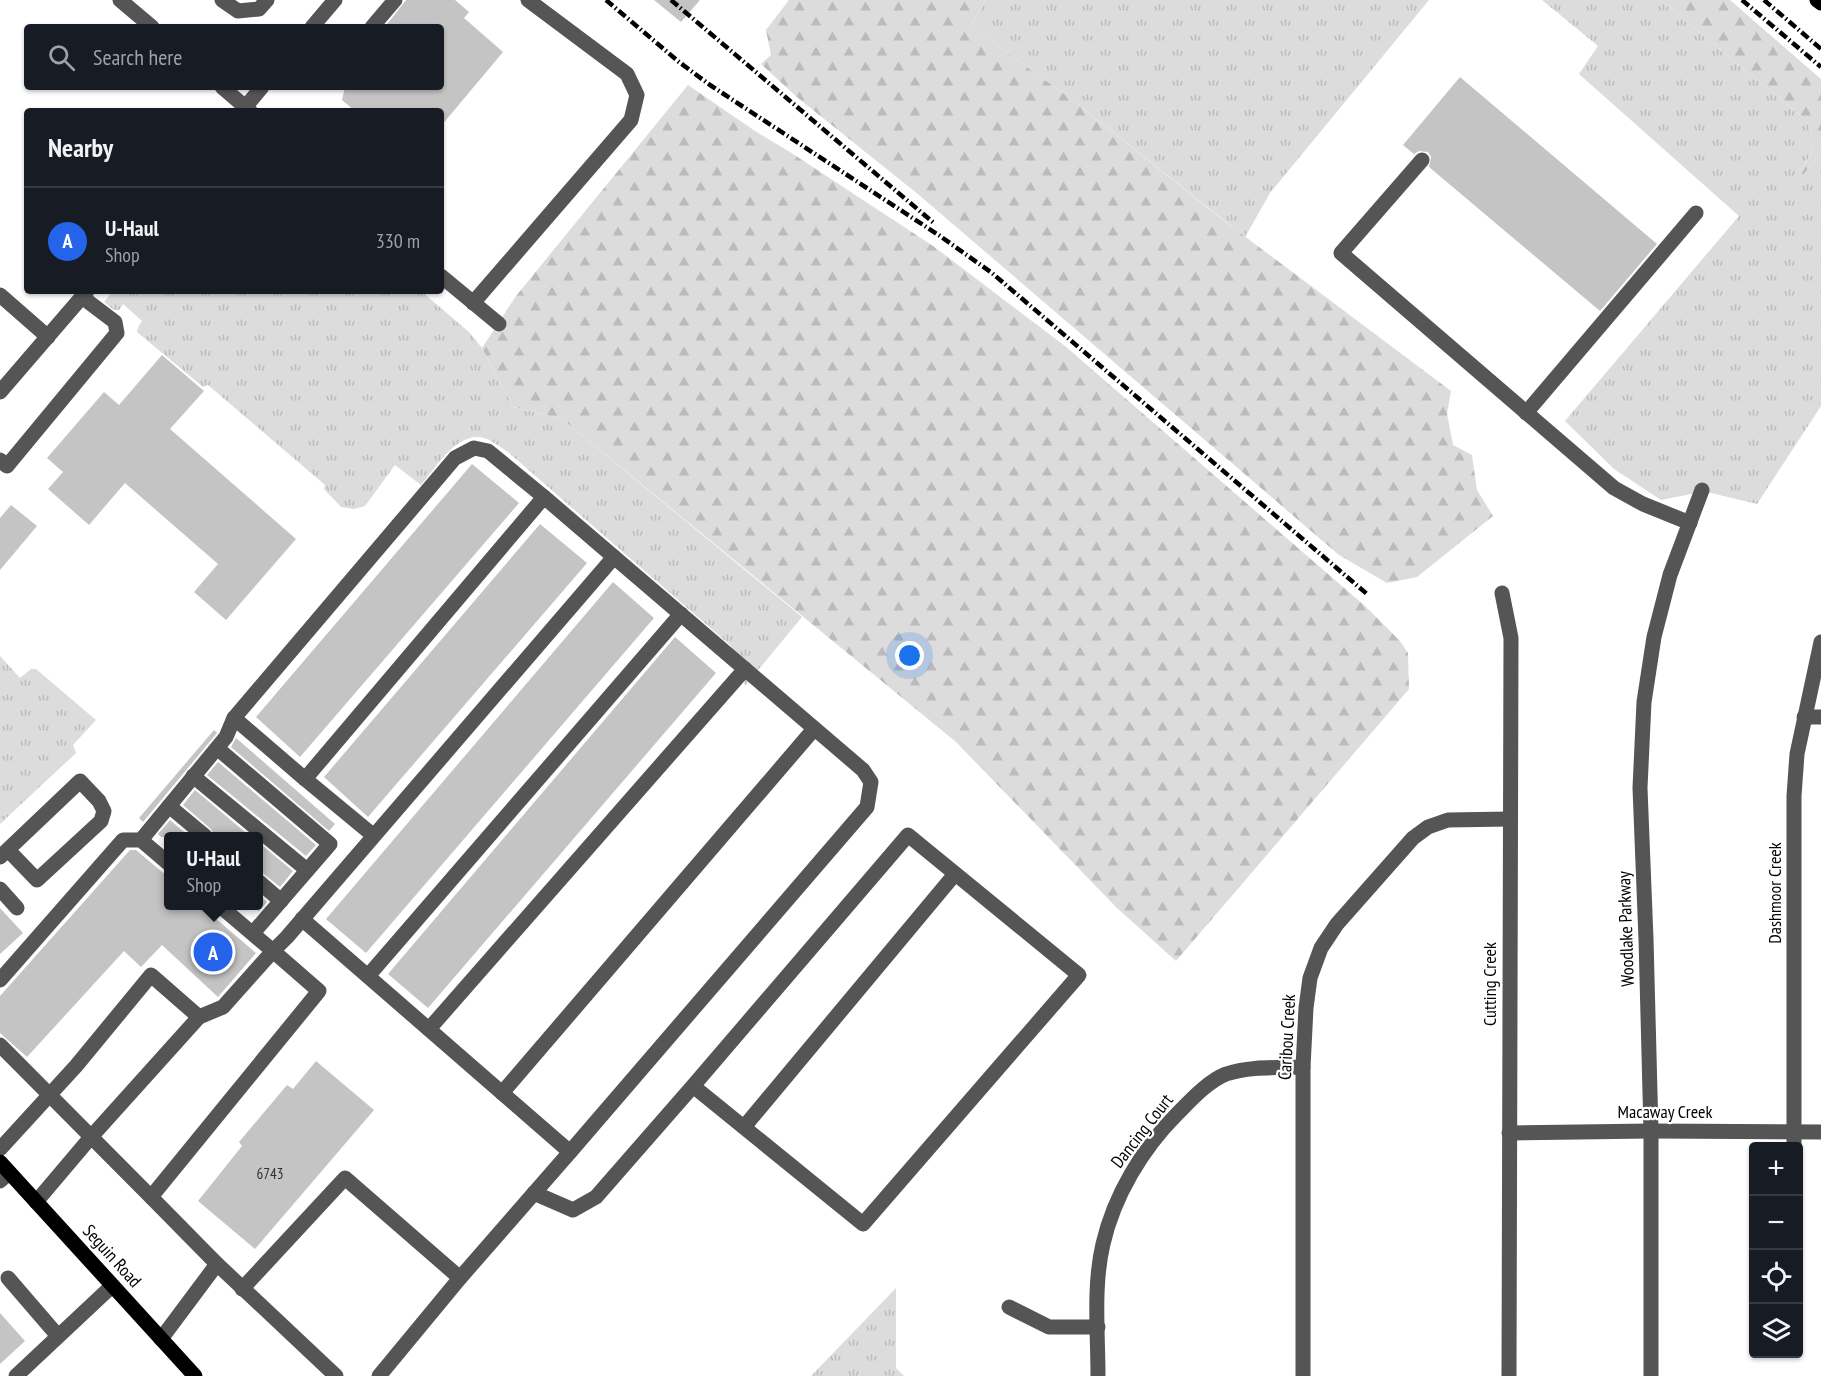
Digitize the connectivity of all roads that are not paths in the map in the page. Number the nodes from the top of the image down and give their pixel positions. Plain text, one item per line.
1 (120, 0) edge
2 (222, 0) edge
3 (267, 0) edge
4 (335, 0) edge
5 (395, 0) edge
6 (528, 0) edge
7 (1817, 0) edge
8 (1821, 3) edge
9 (148, 24) edge
10 (315, 24) edge
11 (375, 24) edge
12 (225, 90) edge
13 (260, 90) edge
14 (244, 108) edge
15 (247, 108) edge
16 (1422, 160) dead end
17 (1696, 213) dead end
18 (444, 279) edge
19 (85, 294) edge
20 (0, 295) edge
21 (473, 303) junction
22 (499, 324) dead end
23 (48, 337) junction
24 (0, 392) edge
25 (1526, 413) junction
26 (2, 466) edge
27 (1702, 490) dead end
28 (544, 497) junction
29 (1690, 523) junction
30 (614, 557) junction
31 (1502, 593) dead end
32 (681, 614) junction
33 (1821, 642) edge
34 (745, 669) junction
35 (1804, 717) junction
36 (1821, 717) edge
37 (234, 718) junction
38 (814, 729) junction
39 (217, 748) junction
40 (193, 776) junction
41 (305, 779) junction
42 (169, 806) junction
43 (1510, 819) junction
44 (199, 832) edge
45 (261, 832) edge
46 (263, 834) edge
47 (374, 837) junction
48 (141, 840) junction
49 (4, 854) edge
50 (164, 859) edge
51 (307, 870) junction
52 (956, 874) junction
53 (263, 885) edge
54 (0, 888) edge
55 (281, 901) junction
56 (17, 908) dead end
57 (225, 910) edge
58 (302, 919) junction
59 (253, 933) junction
60 (273, 951) junction
61 (368, 976) junction
62 (0, 980) edge
63 (199, 1017) junction
64 (429, 1029) junction
65 (0, 1045) edge
66 (1303, 1067) junction
67 (693, 1086) junction
68 (502, 1093) junction
69 (49, 1095) junction
70 (744, 1127) junction
71 (1651, 1131) junction
72 (1821, 1132) edge
73 (1509, 1133) junction
74 (91, 1137) junction
75 (1794, 1139) edge
76 (0, 1149) edge
77 (570, 1152) junction
78 (3, 1172) edge
79 (534, 1193) junction
80 (151, 1197) junction
81 (36, 1202) junction
82 (217, 1264) junction
83 (8, 1278) dead end
84 (460, 1278) junction
85 (112, 1286) junction
86 (242, 1289) junction
87 (1009, 1307) dead end
88 (1098, 1327) junction
89 (58, 1336) junction
90 (161, 1339) junction
91 (16, 1376) edge
92 (195, 1376) edge
93 (336, 1376) edge
94 (379, 1376) edge
95 (1098, 1376) edge
96 (1303, 1376) edge
97 (1509, 1376) edge
98 (1651, 1376) edge

1 - 9 street
2 - 3 street
4 - 10 street
5 - 11 street
6 - 21 street
7 - 8 main road
12 - 14 street
13 - 15 street
16 - 25 street
17 - 25 street
18 - 21 street
19 - 23 street
19 - 26 street
20 - 23 street
21 - 22 street
23 - 24 street
25 - 29 street
27 - 29 street, Woodlake Parkway
28 - 30 street
28 - 37 street
28 - 41 street
29 - 71 street, Woodlake Parkway
30 - 32 street
30 - 47 street
31 - 43 street, Cutting Creek
32 - 34 street
32 - 61 street
33 - 35 street, Dashmoor Creek
34 - 38 street
34 - 64 street
35 - 36 street
35 - 75 street, Dashmoor Creek
37 - 39 street
37 - 41 street
38 - 68 street
38 - 77 street
39 - 40 street
39 - 51 street
40 - 42 street
40 - 45 street
41 - 47 street
42 - 44 street
42 - 48 street
43 - 66 street, Caribou Creek
43 - 73 street, Cutting Creek
46 - 51 street
47 - 58 street
48 - 50 street
48 - 62 street
49 - 49 street
51 - 55 street
52 - 67 street
52 - 70 street
52 - 70 street
53 - 55 street
54 - 56 street
55 - 59 street
57 - 59 street
58 - 60 street
58 - 61 street
59 - 60 street
60 - 63 street
60 - 80 street
61 - 64 street
63 - 69 street
63 - 74 street
64 - 68 street
65 - 69 street
66 - 88 street, Dancing Court
66 - 96 street, Caribou Creek
67 - 70 street
67 - 79 street
68 - 77 street
69 - 74 street
69 - 76 street
71 - 73 street, Macaway Creek
71 - 75 street, Macaway Creek
71 - 98 street, Woodlake Parkway
72 - 75 street, Macaway Creek
73 - 97 street, Cutting Creek
74 - 80 street
74 - 81 street
77 - 79 street
78 - 81 main road, Seguin Road
79 - 84 street
80 - 82 street
81 - 85 main road, Seguin Road
82 - 86 street
82 - 90 street
83 - 89 street
84 - 86 street
84 - 94 street
85 - 89 street
85 - 90 main road, Seguin Road
86 - 93 street
87 - 88 street
88 - 95 street, Dancing Court
89 - 91 street
90 - 92 main road, Seguin Road

